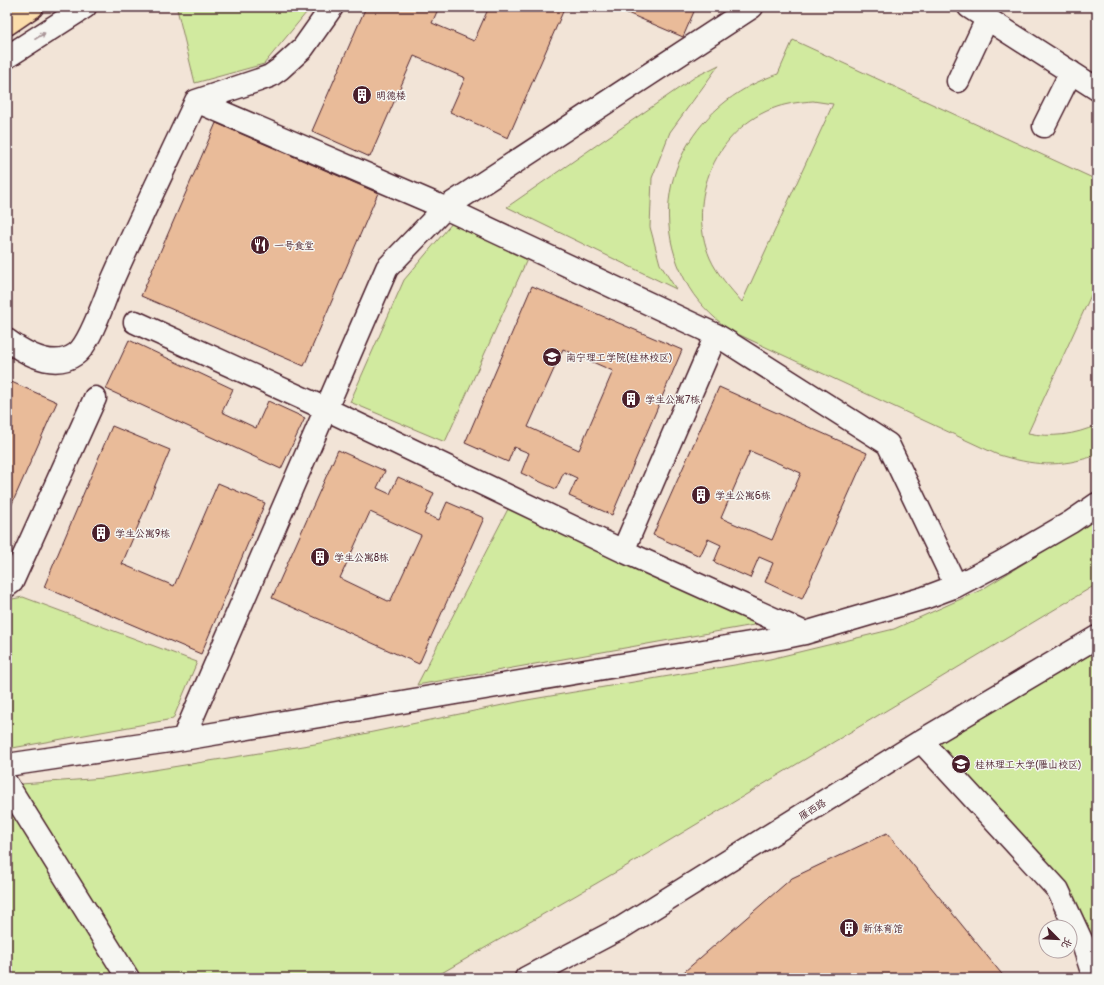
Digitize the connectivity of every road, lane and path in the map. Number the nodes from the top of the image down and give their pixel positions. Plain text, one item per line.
1 (32, 7) edge
2 (85, 7) edge
3 (332, 7) edge
4 (752, 7) edge
5 (969, 7) edge
6 (987, 18) junction
7 (7, 24) edge
8 (7, 57) edge
9 (1071, 72) junction
10 (958, 81) dead end
11 (1097, 89) edge
12 (196, 101) junction
13 (1044, 126) dead end
14 (445, 208) junction
15 (135, 322) dead end
16 (716, 335) junction
17 (7, 340) edge
18 (95, 398) dead end
19 (326, 408) junction
20 (1097, 504) edge
21 (623, 551) junction
22 (7, 586) edge
23 (956, 586) junction
24 (805, 633) junction
25 (1097, 637) edge
26 (183, 739) junction
27 (921, 741) junction
28 (7, 765) edge
29 (7, 784) edge
30 (128, 978) edge
31 (526, 978) edge
32 (1094, 978) edge

1 - 7 main road
8 -> 2 street
3 - 12 street
4 - 14 street
5 - 6 street
6 - 9 street
6 - 10 street
9 - 11 street
9 - 13 street
12 - 14 street
12 - 17 street
14 - 16 street
14 - 19 street
15 - 19 street
16 - 21 street
16 - 23 street
18 - 22 street
19 - 21 street
19 - 26 street
20 - 23 street
21 - 24 street
23 - 24 street
24 - 26 street
25 - 27 street, 雁西路
26 - 28 street
27 - 31 street, 雁西路
27 - 32 street
29 - 30 street

